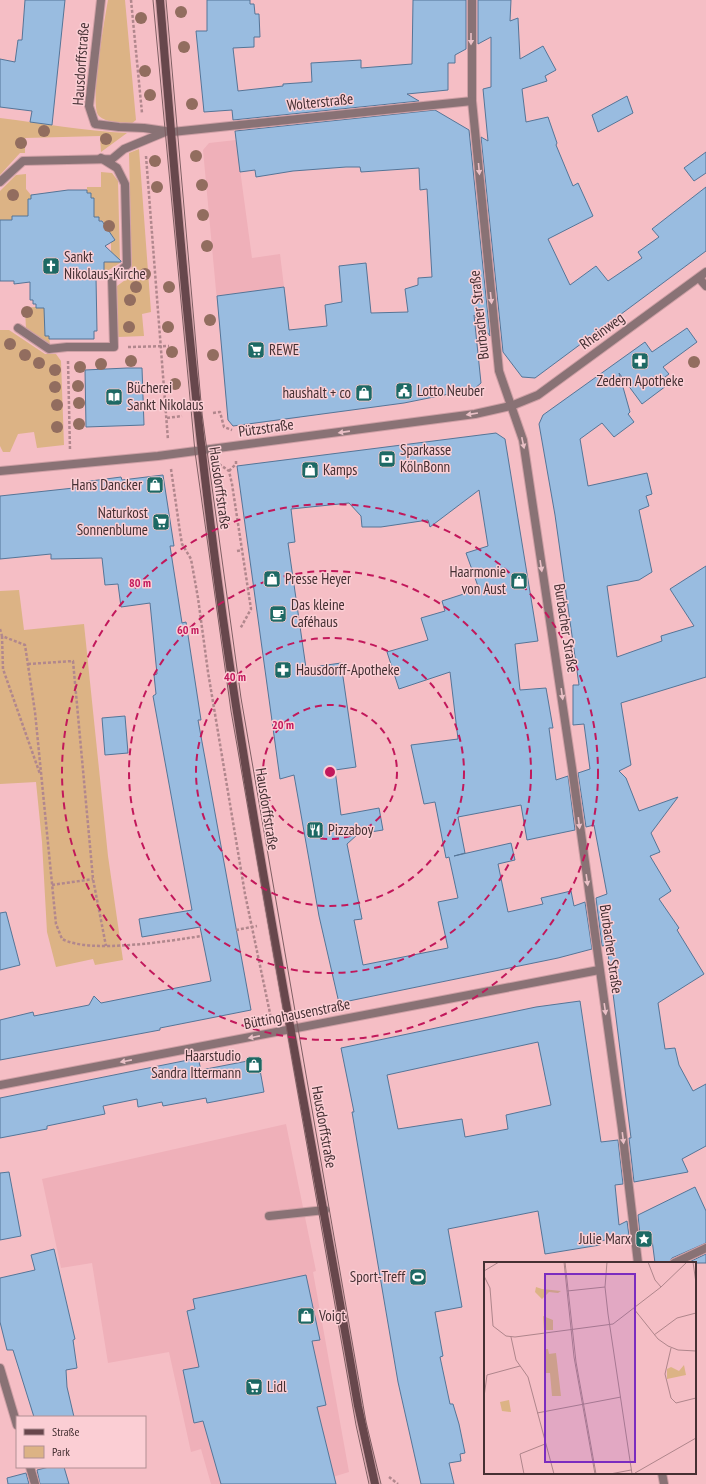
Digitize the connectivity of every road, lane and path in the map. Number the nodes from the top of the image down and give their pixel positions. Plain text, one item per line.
1 (101, 0) edge
2 (160, 0) edge
3 (472, 0) edge
4 (472, 100) junction
5 (169, 132) junction
6 (101, 158) junction
7 (0, 182) edge
8 (157, 269) dead end
9 (703, 275) edge
10 (706, 286) edge
11 (18, 328) dead end
12 (162, 346) junction
13 (169, 346) dead end
14 (67, 347) junction
15 (114, 347) junction
16 (510, 406) junction
17 (214, 413) dead end
18 (187, 416) dead end
19 (167, 418) junction
20 (234, 436) dead end
21 (168, 440) dead end
22 (200, 451) junction
23 (70, 465) junction
24 (171, 469) dead end
25 (229, 471) dead end
26 (0, 472) edge
27 (242, 550) junction
28 (237, 551) dead end
29 (251, 609) dead end
30 (0, 629) edge
31 (2, 636) junction
32 (28, 664) junction
33 (1, 669) edge
34 (41, 778) junction
35 (93, 879) junction
36 (52, 885) junction
37 (245, 894) dead end
38 (272, 924) junction
39 (236, 930) dead end
40 (202, 936) dead end
41 (106, 946) junction
42 (599, 970) junction
43 (292, 1030) junction
44 (0, 1086) edge
45 (325, 1210) junction
46 (269, 1216) dead end
47 (706, 1248) edge
48 (638, 1262) edge
49 (676, 1262) edge
50 (0, 1368) edge
51 (16, 1422) edge
52 (30, 1468) edge
53 (662, 1474) edge
54 (391, 1478) dead end
55 (35, 1484) edge
56 (375, 1484) edge
57 (398, 1484) edge
58 (664, 1484) edge

1 - 5 street, Hausdorffstraße
2 - 5 main road, Hausdorffstraße
3 -> 4 street, Burbacher Straße
4 - 5 street, Wolterstraße
4 -> 16 street, Burbacher Straße
5 - 6 street
5 - 22 main road, Hausdorffstraße
6 - 7 street
6 - 15 street
8 - 12 path
9 - 10 street
9 - 16 street, Rheinweg
11 - 14 street
12 - 13 path
12 - 15 path
12 - 19 path
14 - 15 street
14 - 23 path
16 -> 22 street, Pützstraße
16 -> 42 street, Burbacher Straße
17 - 20 path
18 - 19 path
19 - 21 path
22 - 23 street, Pützstraße
22 - 38 main road, Hausdorffstraße
23 - 26 street, Pützstraße
24 - 37 path
25 - 27 path
27 - 28 path
27 - 29 path
30 - 31 path
31 - 32 path
31 - 33 path
32 - 34 path
32 - 35 path
33 - 34 path
34 - 36 path
35 - 36 path
35 - 41 path
36 - 41 path
38 - 39 path
38 - 43 main road, Hausdorffstraße
40 - 41 path
42 - 43 street, Büttinghausenstraße
42 -> 48 street, Burbacher Straße
43 -> 44 street, Büttinghausenstraße
43 - 45 main road, Hausdorffstraße
45 - 46 street
45 - 56 main road, Hausdorffstraße
47 - 49 street
50 - 51 street
52 - 55 street
53 - 58 street
54 - 57 path

